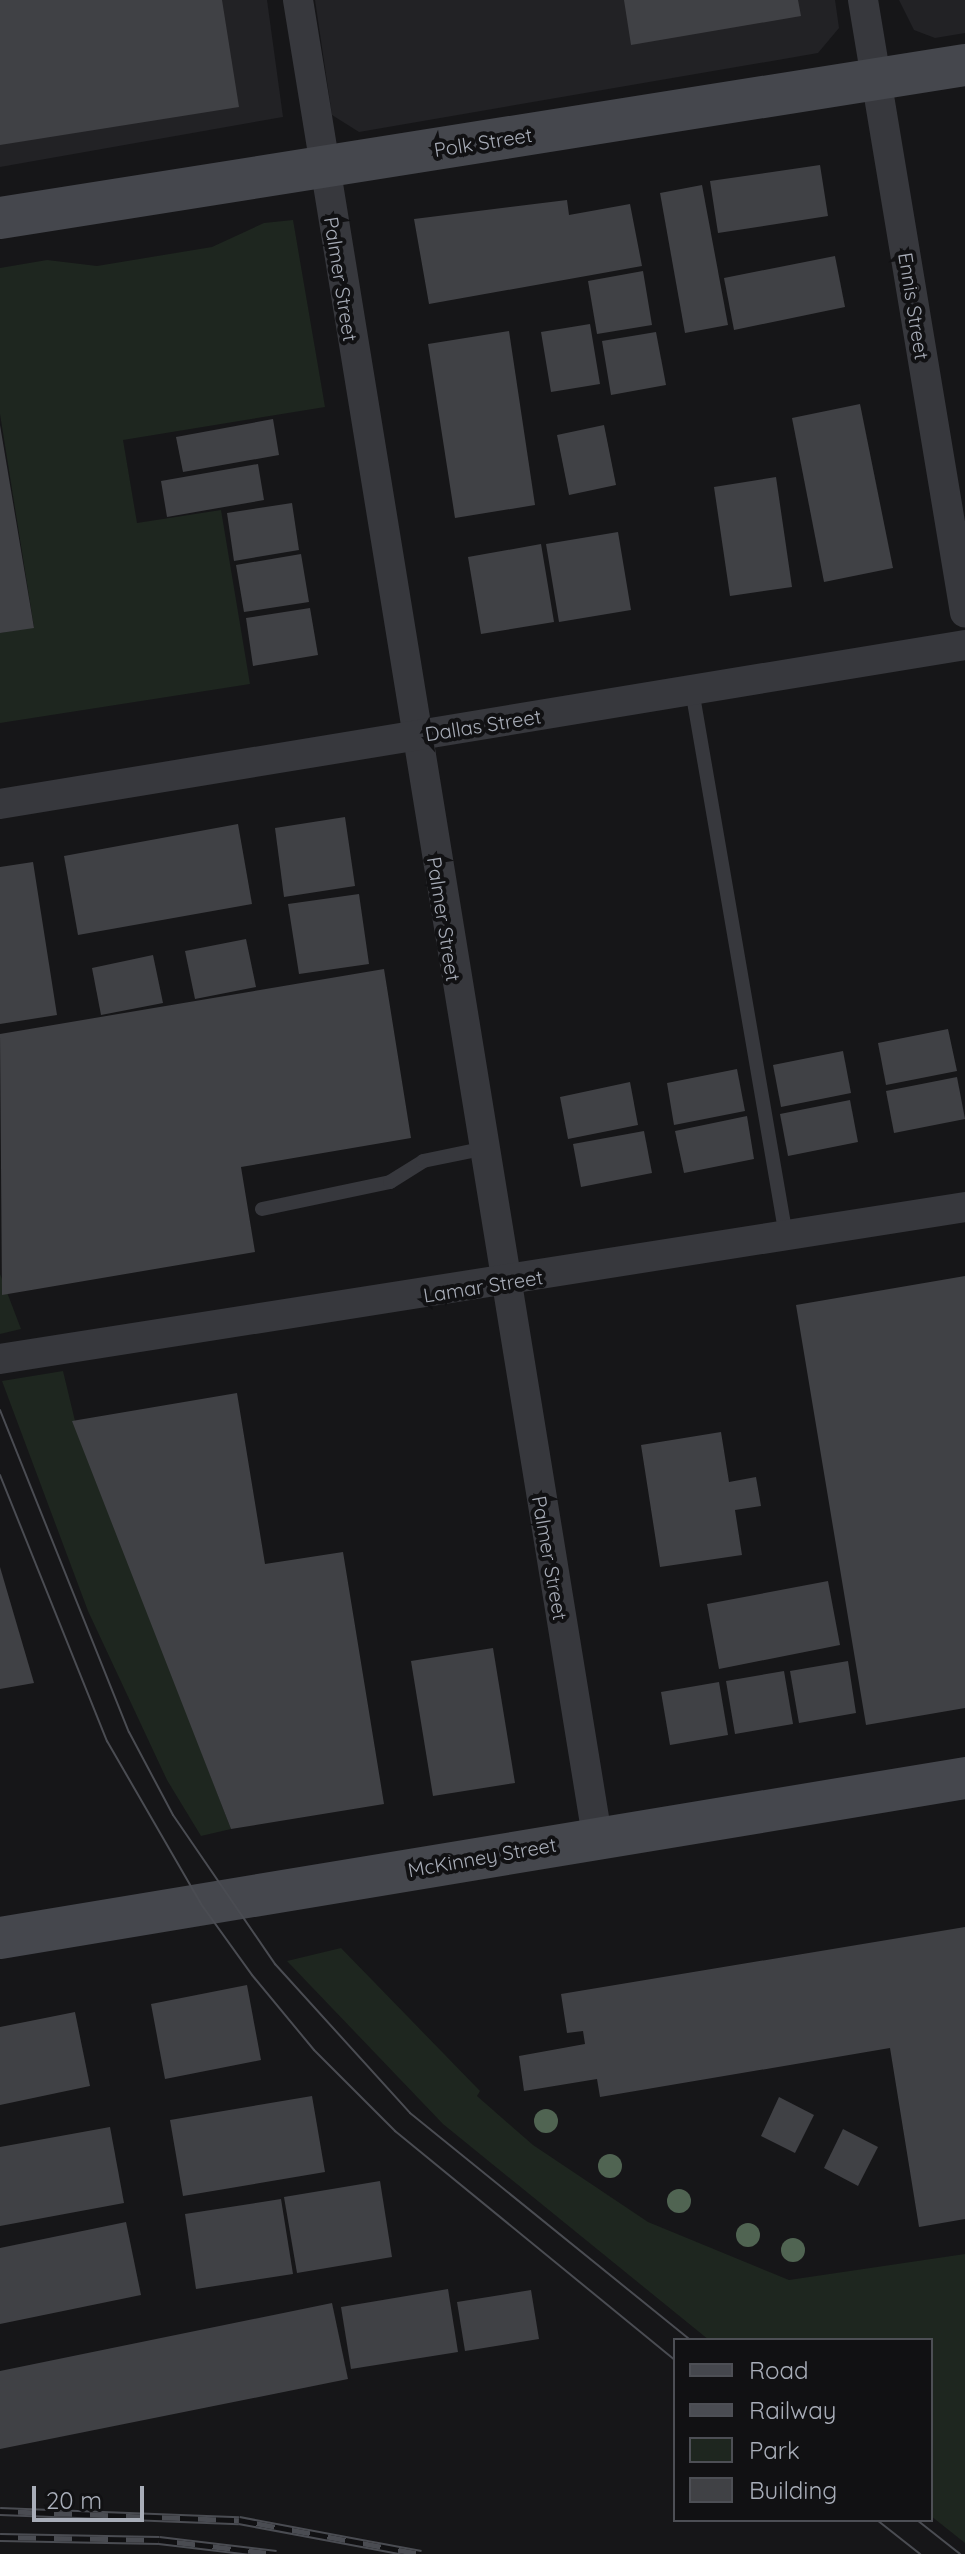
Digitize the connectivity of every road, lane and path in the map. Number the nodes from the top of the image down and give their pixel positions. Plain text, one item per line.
1 (298, 0) edge
2 (863, 0) edge
3 (965, 65) edge
4 (876, 80) junction
5 (323, 166) junction
6 (0, 218) edge
7 (965, 613) edge
8 (965, 645) edge
9 (692, 690) junction
10 (415, 736) junction
11 (0, 804) edge
12 (481, 1149) junction
13 (965, 1207) edge
14 (262, 1209) dead end
15 (786, 1237) junction
16 (502, 1283) junction
17 (0, 1359) edge
18 (965, 1778) edge
19 (597, 1836) junction
20 (0, 1938) edge

1 - 5 street, Palmer Street
2 - 4 street, Ennis Street
3 - 4 main road, Polk Street
4 - 5 main road, Polk Street
4 - 7 street, Ennis Street
5 - 6 main road, Polk Street
5 - 10 street, Palmer Street
8 - 9 street, Dallas Street
9 - 10 street, Dallas Street
9 - 15 lane
10 - 11 street, Dallas Street
10 - 12 street, Palmer Street
12 - 14 lane
12 - 16 street, Palmer Street
13 - 15 street, Lamar Street
15 - 16 street, Lamar Street
16 - 17 street, Lamar Street
16 - 19 street, Palmer Street
18 - 19 main road, McKinney Street
19 - 20 main road, McKinney Street

